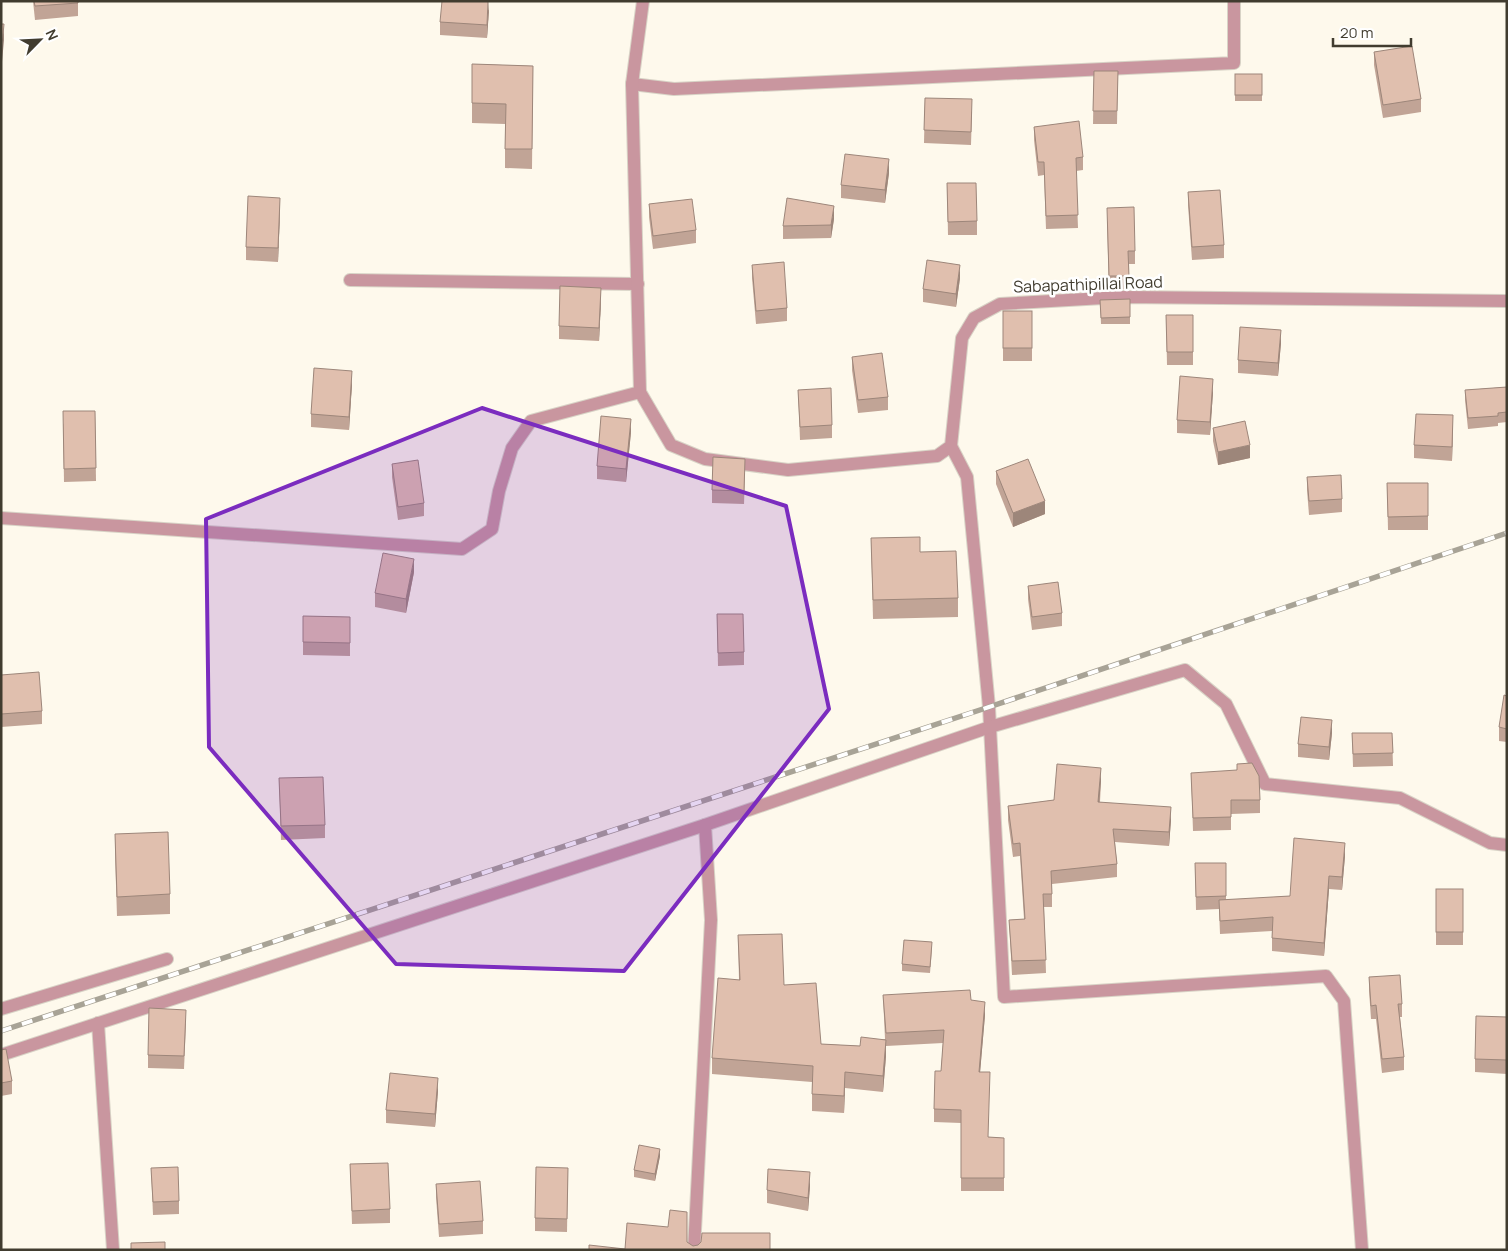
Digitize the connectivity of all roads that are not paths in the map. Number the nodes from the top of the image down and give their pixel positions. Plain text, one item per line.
1 (643, 1) edge
2 (1234, 1) edge
3 (632, 84) junction
4 (350, 280) dead end
5 (638, 284) junction
6 (1507, 301) edge
7 (640, 392) junction
8 (951, 446) junction
9 (1, 518) edge
10 (990, 727) junction
11 (705, 826) junction
12 (1507, 845) edge
13 (167, 959) dead end
14 (1, 1009) edge
15 (98, 1023) junction
16 (1, 1055) edge
17 (114, 1250) edge
18 (694, 1250) edge
19 (1362, 1250) edge

1 - 3 street
2 - 3 street
3 - 5 street
4 - 5 street
5 - 7 street
6 - 8 street, Sabapathipillai Road
7 - 8 street
7 - 9 street
8 - 10 street
10 - 11 street
10 - 12 street
10 - 19 street
11 - 15 street
11 - 18 street
13 - 14 street
15 - 16 street
15 - 17 street

